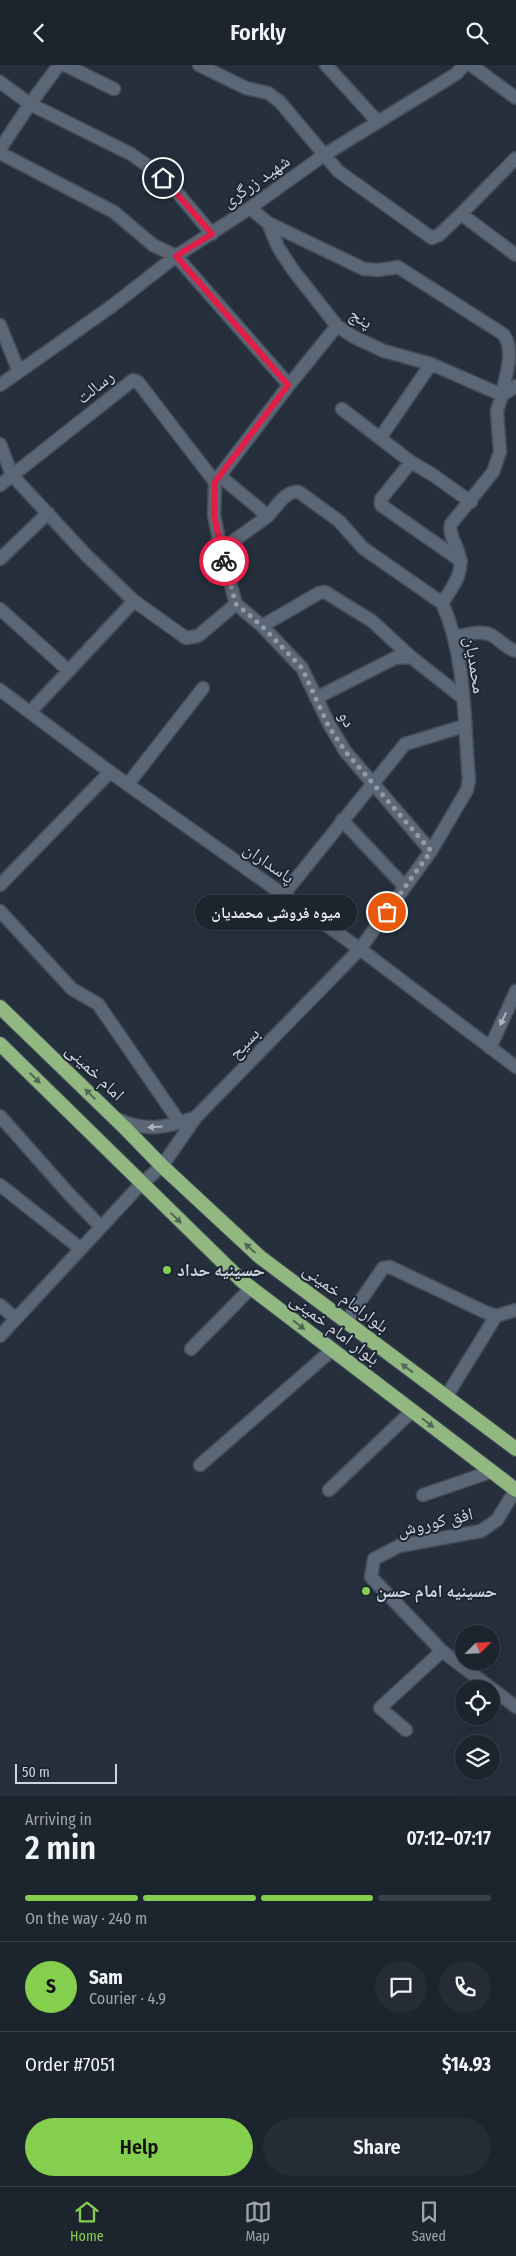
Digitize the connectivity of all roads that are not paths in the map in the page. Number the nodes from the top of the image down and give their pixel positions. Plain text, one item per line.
1 (59, 65) edge
2 (65, 65) edge
3 (199, 65) edge
4 (326, 65) edge
5 (471, 65) edge
6 (456, 68) edge
7 (0, 82) edge
8 (114, 89) dead end
9 (516, 98) edge
10 (30, 104) junction
11 (378, 122) junction
12 (0, 151) edge
13 (324, 155) junction
14 (515, 161) edge
15 (250, 208) junction
16 (461, 214) junction
17 (268, 223) junction
18 (212, 234) junction
19 (516, 255) edge
20 (176, 256) junction
21 (0, 325) edge
22 (337, 326) junction
23 (430, 364) junction
24 (19, 372) junction
25 (0, 385) edge
26 (288, 385) junction
27 (516, 386) edge
28 (502, 395) junction
29 (342, 409) dead end
30 (380, 438) junction
31 (0, 445) edge
32 (411, 462) junction
33 (12, 475) junction
34 (218, 479) junction
35 (0, 485) edge
36 (470, 502) junction
37 (48, 513) junction
38 (268, 516) junction
39 (221, 550) junction
40 (0, 559) edge
41 (462, 561) junction
42 (134, 601) junction
43 (442, 603) junction
44 (236, 604) junction
45 (0, 609) edge
46 (262, 626) junction
47 (454, 637) junction
48 (516, 651) edge
49 (412, 657) junction
50 (69, 671) junction
51 (203, 688) dead end
52 (0, 690) edge
53 (463, 697) junction
54 (316, 698) junction
55 (31, 711) junction
56 (464, 726) junction
57 (110, 772) junction
58 (128, 784) junction
59 (373, 784) junction
60 (342, 820) junction
61 (431, 851) junction
62 (0, 885) edge
63 (405, 887) junction
64 (283, 895) junction
65 (0, 911) edge
66 (360, 949) junction
67 (516, 991) edge
68 (0, 1007) edge
69 (0, 1044) edge
70 (490, 1047) junction
71 (516, 1067) edge
72 (0, 1116) edge
73 (196, 1117) junction
74 (115, 1118) junction
75 (180, 1123) junction
76 (162, 1167) junction
77 (0, 1185) edge
78 (141, 1185) junction
79 (102, 1227) junction
80 (81, 1249) junction
81 (251, 1288) junction
82 (0, 1305) edge
83 (515, 1309) edge
84 (496, 1316) junction
85 (16, 1319) junction
86 (346, 1322) junction
87 (0, 1336) edge
88 (191, 1349) dead end
89 (332, 1350) junction
90 (446, 1397) junction
91 (412, 1411) junction
92 (516, 1449) edge
93 (200, 1465) dead end
94 (490, 1472) junction
95 (329, 1490) dead end
96 (516, 1490) edge
97 (423, 1495) dead end
98 (442, 1651) junction
99 (516, 1707) edge
100 (406, 1730) dead end

1 - 10 street
2 - 8 street
3 - 13 street
4 - 11 street
5 - 9 street
6 - 11 street, شهید زرگری
7 - 10 street
10 - 12 street
10 - 18 street
11 - 13 street, شهید زرگری
12 - 20 street
13 - 15 street, شهید زرگری
13 - 16 street
14 - 16 street
15 - 17 street, پنج
15 - 18 street, شهید زرگری
16 - 19 street
17 - 22 street, پنج
17 - 28 street
18 - 20 street, شهید زرگری
20 - 24 street, شهید زرگری
20 - 26 street
21 - 24 street
22 - 23 street, پنج
22 - 26 street
23 - 28 street, پنج
23 - 30 street
24 - 25 street, شهید زرگری
26 - 34 street
27 - 28 street
28 - 36 street
29 - 30 street
30 - 32 street
31 - 33 street
32 - 36 street
32 - 41 street
33 - 34 street, رسالت
33 - 35 street, رسالت
33 - 37 street
34 - 38 street
34 - 39 street
36 - 41 street
37 - 40 street
37 - 42 street
38 - 39 street
38 - 43 street
39 - 44 street
41 - 43 street
42 - 44 street
42 - 50 street
43 - 47 street, محمدیان
44 - 46 street, دو
45 - 50 street
46 - 49 street
46 - 54 street, دو
47 - 48 street
47 - 53 street, محمدیان
49 - 53 street
49 - 54 street
50 - 55 street
51 - 58 street
52 - 55 street, پاسداران
53 - 56 street, محمدیان
54 - 59 street, دو
55 - 57 street, پاسداران
56 - 59 street
56 - 61 street, محمدیان
57 - 58 street, پاسداران
57 - 62 street
58 - 64 street, پاسداران
59 - 60 street
59 - 61 street, دو
60 - 63 street
60 - 64 street
61 - 63 street, محمدیان
63 - 66 street, محمدیان
64 - 66 street, پاسداران
65 - 75 street
66 - 70 street, پاسداران
66 - 73 street, بسیح
67 -> 70 street
74 -> 68 highway, امام خمینی
69 -> 78 highway
70 - 71 street, پاسداران
72 - 79 street
73 - 75 street
73 - 76 street, بسیح
75 -> 74 street
74 - 76 highway, امام خمینی
76 - 78 street, بسیح
86 -> 76 highway, بلوارامام خمینی
77 - 80 street
78 - 79 street, بسیح
78 -> 81 highway, بلوار امام خمینی
79 - 80 street, بسیح
80 - 85 street, بسیح
81 - 88 street
81 -> 89 highway, بلوار امام خمینی
82 - 85 street
83 - 84 street
84 - 86 street
84 - 90 street
85 - 87 street, بسیح
90 -> 86 highway, بلوارامام خمینی
89 - 91 highway, بلوار امام خمینی
89 - 93 street
90 - 92 highway, بلوارامام خمینی
91 -> 94 highway, بلوار امام خمینی
91 - 95 street
94 - 96 highway, بلوار امام خمینی
94 - 97 street
96 - 98 street, افق کوروش
98 - 99 street
98 - 100 street

